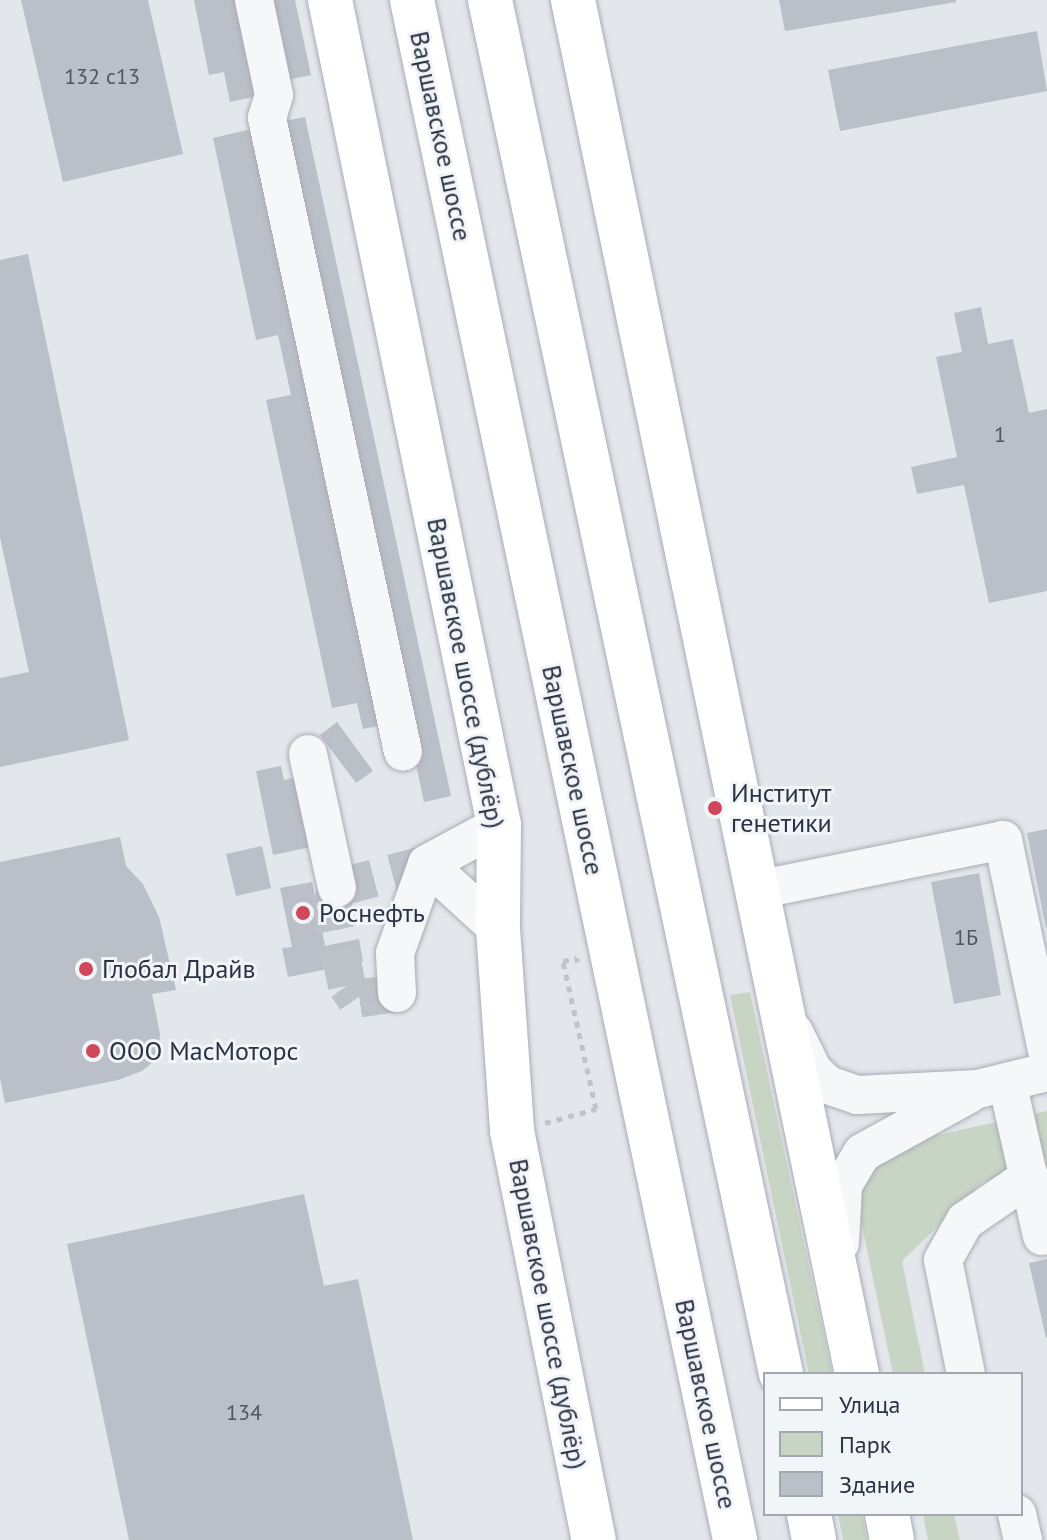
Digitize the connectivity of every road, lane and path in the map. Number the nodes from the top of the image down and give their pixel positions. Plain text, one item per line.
1 (254, 0) edge
2 (330, 0) edge
3 (412, 0) edge
4 (490, 0) edge
5 (573, 0) edge
6 (403, 752) dead end
7 (308, 754) dead end
8 (499, 825) junction
9 (427, 864) junction
10 (337, 888) dead end
11 (756, 890) junction
12 (498, 929) junction
13 (577, 958) dead end
14 (776, 985) junction
15 (397, 993) dead end
16 (1047, 1051) edge
17 (1047, 1072) edge
18 (993, 1086) junction
19 (512, 1131) junction
20 (1014, 1188) junction
21 (1042, 1236) dead end
22 (841, 1294) junction
23 (781, 1372) edge
24 (857, 1372) edge
25 (966, 1372) edge
26 (988, 1372) edge
27 (809, 1516) edge
28 (887, 1516) edge
29 (993, 1516) edge
30 (1017, 1516) edge
31 (594, 1540) edge
32 (735, 1540) edge
33 (814, 1540) edge
34 (892, 1540) edge
35 (999, 1540) edge
36 (1023, 1540) edge

1 - 6 street
2 - 8 main road, Варшавское шоссе (дублёр)
3 - 32 main road, Варшавское шоссе
4 - 23 main road
5 - 11 main road
7 - 10 street
8 - 9 street
8 - 12 main road, Варшавское шоссе (дублёр)
9 - 12 street
9 - 15 street
11 - 14 main road
11 - 16 street
12 - 19 main road, Варшавское шоссе (дублёр)
13 - 19 path
14 - 18 street
14 - 22 main road
17 - 18 street
18 - 20 street
18 - 22 street
19 - 31 main road, Варшавское шоссе (дублёр)
20 - 21 street
20 - 25 street
20 - 26 street
22 - 24 main road
27 - 33 main road
28 - 34 main road
29 - 35 street
30 - 36 street

